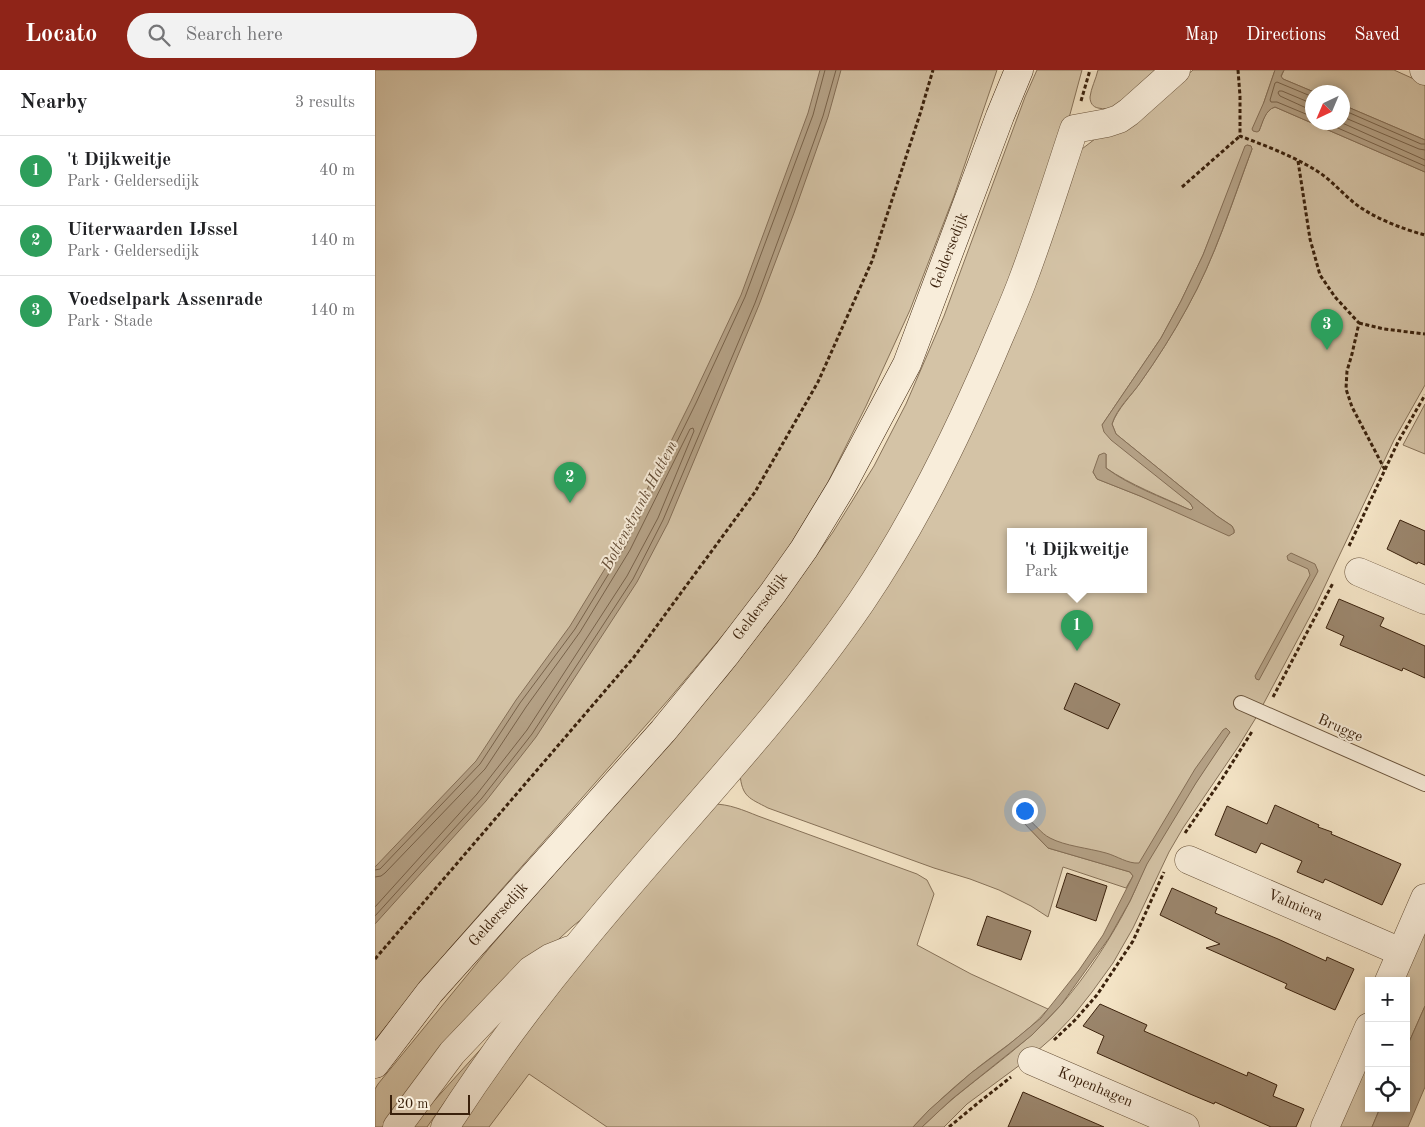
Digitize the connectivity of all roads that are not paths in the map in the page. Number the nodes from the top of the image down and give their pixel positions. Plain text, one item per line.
1 (1019, 70) edge
2 (1176, 70) edge
3 (1354, 559) road end
4 (1425, 600) edge
5 (1241, 703) dead end
6 (1425, 784) edge
7 (1189, 860) dead end
8 (1425, 898) edge
9 (576, 947) junction
10 (1401, 952) junction
11 (1391, 977) edge
12 (1365, 1037) edge
13 (1032, 1061) dead end
14 (375, 1064) edge
15 (397, 1127) edge
16 (445, 1127) edge
17 (1185, 1127) edge
18 (1325, 1127) edge

1 - 14 street, Geldersedijk
2 - 9 street
3 - 4 street
5 - 6 lane, Brugge
7 - 10 street, Valmiera
8 - 10 street
9 - 15 street
9 - 16 street
10 - 11 street
12 - 18 street
13 - 17 street, Kopenhagen

